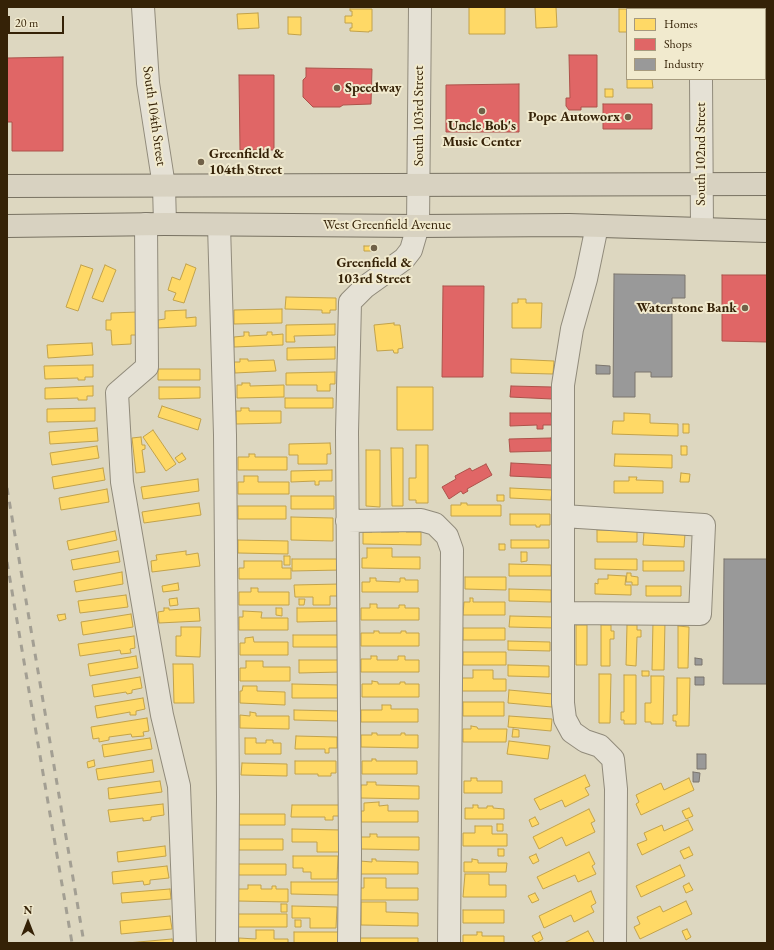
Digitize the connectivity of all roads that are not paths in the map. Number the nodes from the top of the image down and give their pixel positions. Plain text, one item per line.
1 (143, 7) edge
2 (420, 7) edge
3 (701, 80) edge
4 (701, 184) junction
5 (767, 184) edge
6 (418, 185) junction
7 (7, 186) edge
8 (164, 186) junction
9 (155, 224) junction
10 (219, 225) junction
11 (7, 226) edge
12 (418, 226) junction
13 (597, 226) junction
14 (702, 229) junction
15 (767, 231) edge
16 (563, 516) junction
17 (347, 521) junction
18 (563, 613) junction
19 (185, 943) edge
20 (227, 943) edge
21 (349, 943) edge
22 (449, 943) edge
23 (615, 943) edge

1 - 8 street, South 104th Street
2 - 6 street, South 103rd Street
3 - 4 street, South 102nd Street
4 - 5 main road
4 - 6 main road
4 - 14 street, South 102nd Street
6 - 8 main road
6 - 12 street, South 103rd Street
7 - 8 main road
8 - 9 street, South 104th Street
9 - 10 main road, West Greenfield Avenue
9 - 11 main road, West Greenfield Avenue
9 - 19 street, South 104th Street
10 - 12 main road, West Greenfield Avenue
10 - 20 street
12 - 13 main road, West Greenfield Avenue
12 - 17 street, South 103rd Street
13 - 14 main road, West Greenfield Avenue
13 - 16 street
14 - 15 main road, West Greenfield Avenue
16 - 18 street
16 - 18 street
17 - 21 street
17 - 22 street
18 - 23 street

